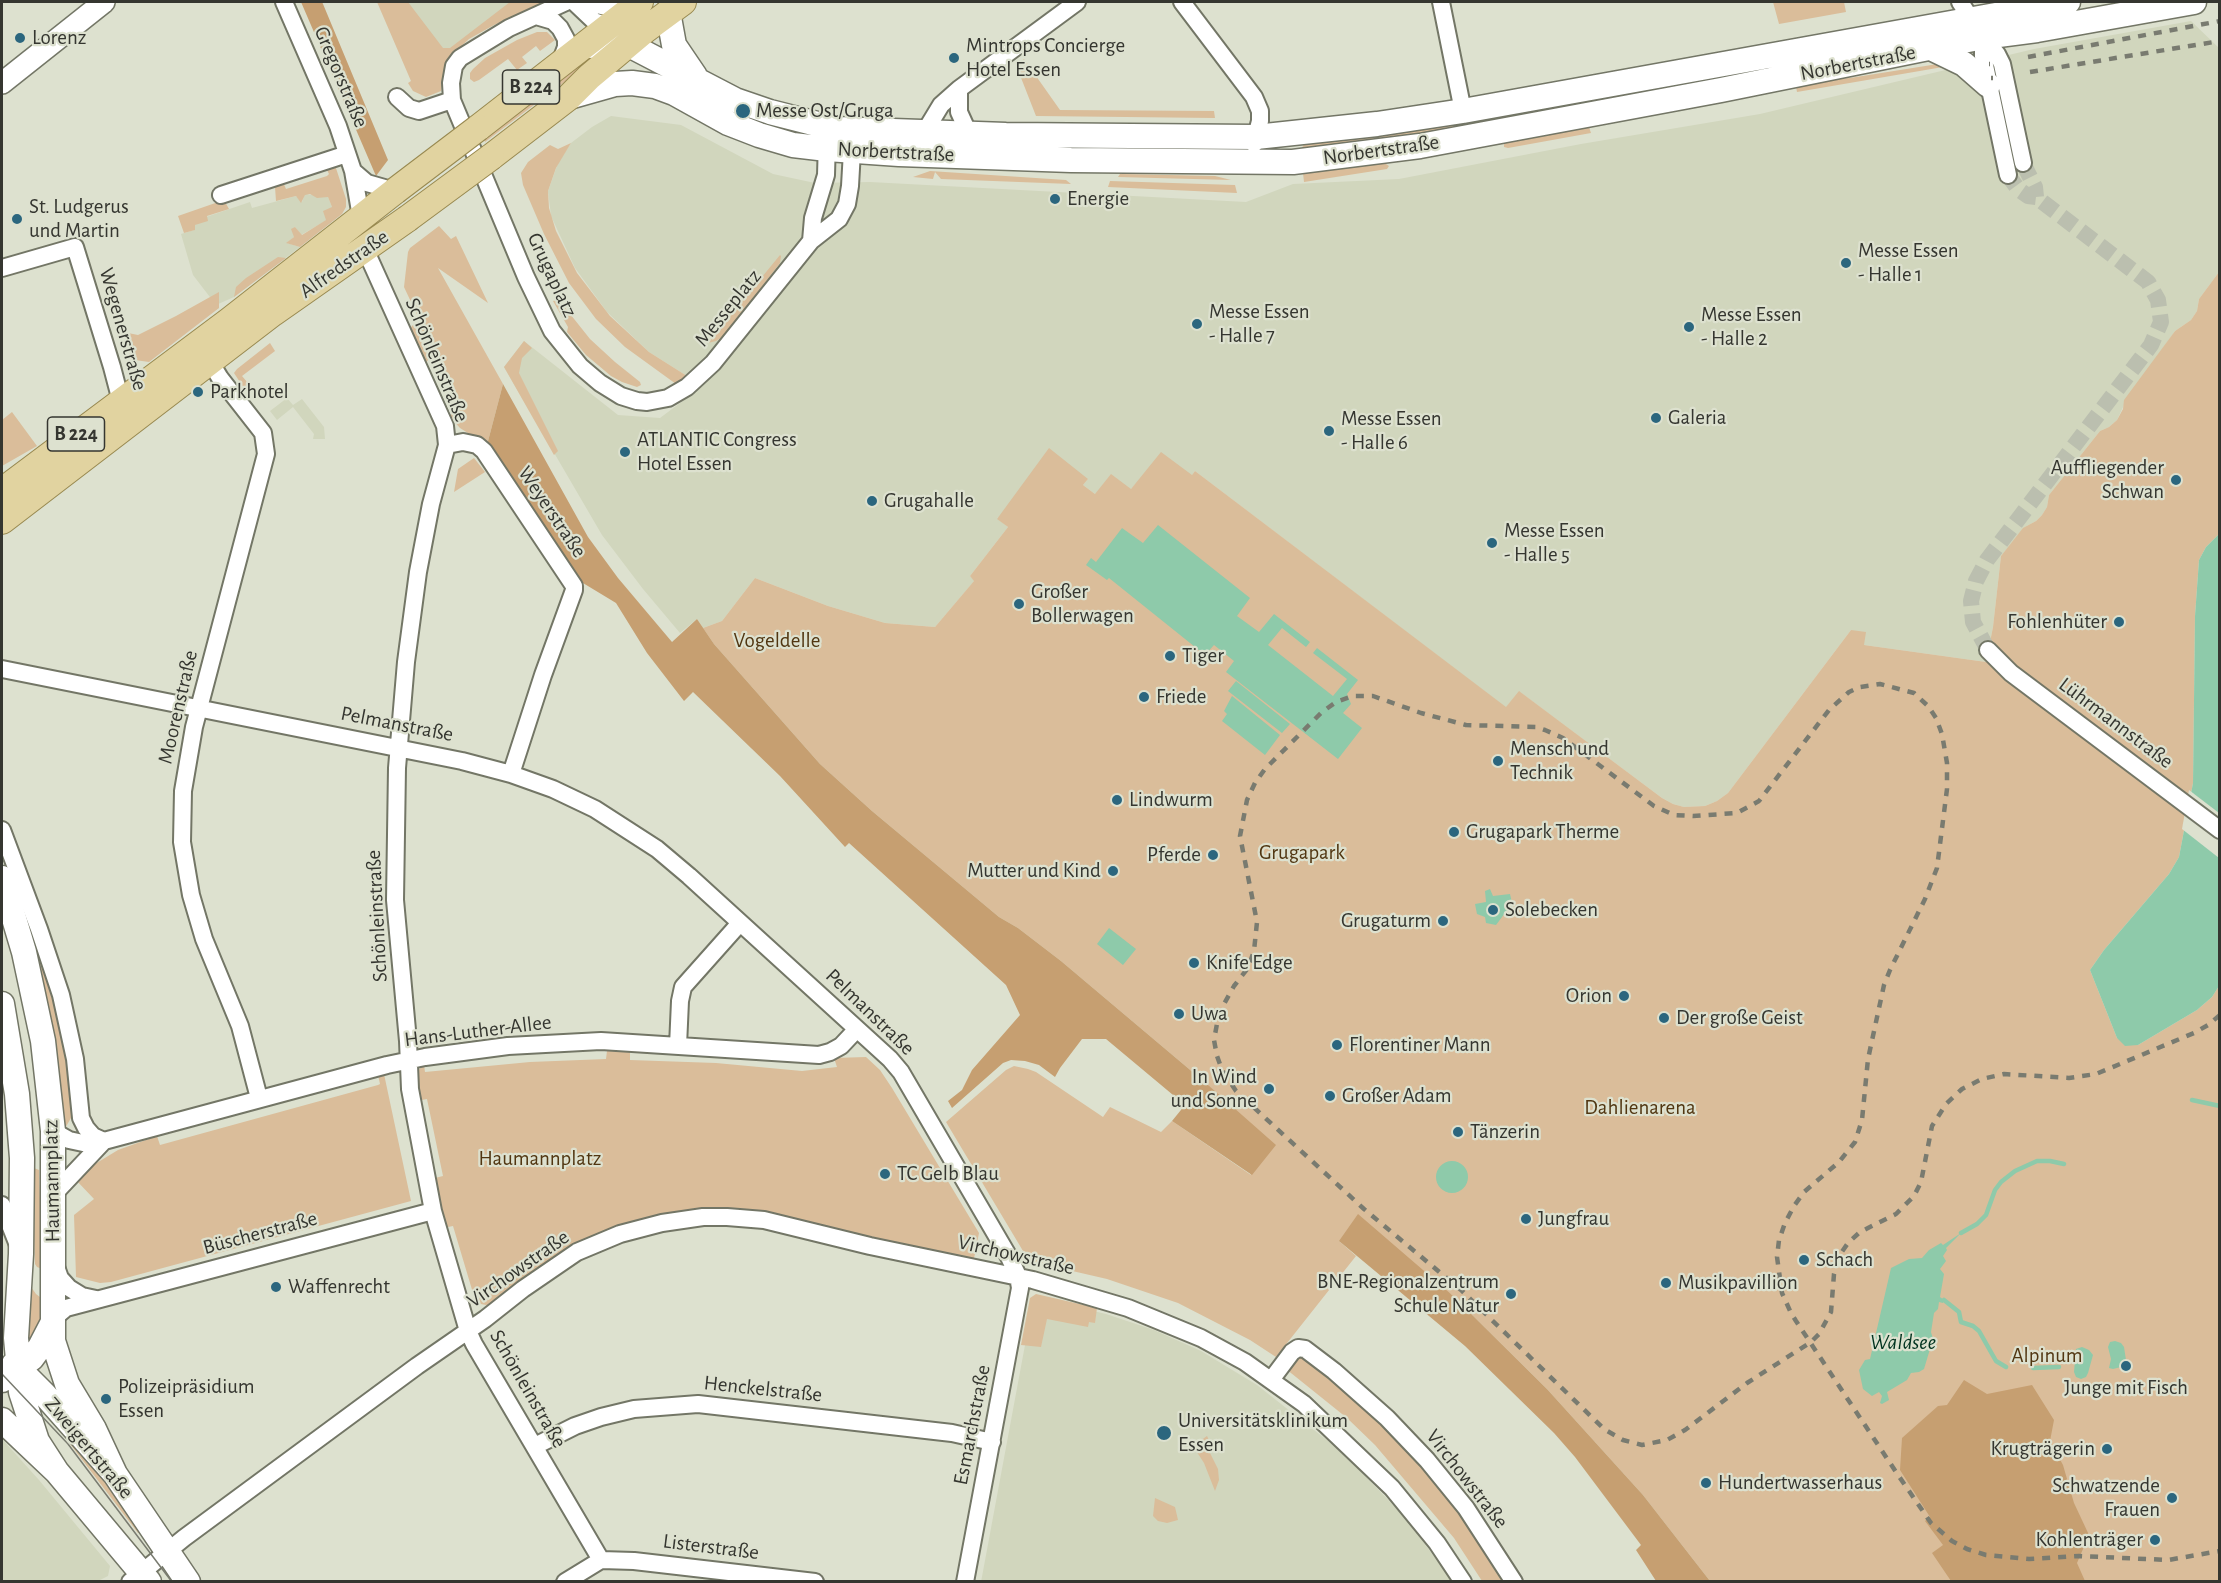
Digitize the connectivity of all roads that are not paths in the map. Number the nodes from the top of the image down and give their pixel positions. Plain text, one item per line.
1 (104, 2) edge
2 (284, 2) edge
3 (566, 2) edge
4 (574, 2) edge
5 (582, 2) edge
6 (638, 2) edge
7 (1077, 2) edge
8 (1182, 2) edge
9 (1441, 2) edge
10 (1940, 2) edge
11 (2068, 2) edge
12 (2194, 2) edge
13 (675, 7) edge
14 (536, 16) junction
15 (1972, 19) edge
16 (599, 23) junction
17 (1930, 25) junction
18 (636, 38) junction
19 (585, 46) junction
20 (1933, 49) junction
21 (559, 66) junction
22 (2, 83) edge
23 (700, 83) junction
24 (1988, 85) junction
25 (959, 89) junction
26 (397, 97) dead end
27 (569, 97) junction
28 (452, 100) junction
29 (1463, 111) junction
30 (924, 133) junction
31 (969, 134) junction
32 (1256, 137) junction
33 (840, 140) junction
34 (347, 154) junction
35 (1250, 163) junction
36 (2023, 163) tunnel mouth
37 (353, 171) junction
38 (2008, 175) tunnel mouth
39 (395, 190) junction
40 (222, 195) dead end
41 (361, 217) junction
42 (811, 241) junction
43 (365, 249) junction
44 (2, 268) edge
45 (207, 337) junction
46 (211, 363) junction
47 (674, 396) joint
48 (124, 412) junction
49 (447, 445) junction
50 (2, 491) edge
51 (2, 521) edge
52 (1988, 650) tunnel mouth
53 (9, 670) edge
54 (2, 683) edge
55 (199, 707) junction
56 (399, 748) junction
57 (511, 774) junction
58 (2, 830) edge
59 (2220, 830) edge
60 (2, 878) edge
61 (740, 923) junction
62 (2, 1004) edge
63 (857, 1029) junction
64 (678, 1046) junction
65 (408, 1061) junction
66 (260, 1098) junction
67 (53, 1131) junction
68 (104, 1141) junction
69 (54, 1194) junction
70 (2, 1205) edge
71 (433, 1211) junction
72 (2, 1237) edge
73 (21, 1253) junction
74 (53, 1262) junction
75 (1018, 1276) junction
76 (19, 1279) junction
77 (97, 1299) junction
78 (2, 1307) edge
79 (57, 1310) junction
80 (468, 1331) junction
81 (7, 1367) edge
82 (1271, 1380) junction
83 (2, 1420) edge
84 (992, 1442) junction
85 (534, 1446) junction
86 (57, 1472) junction
87 (115, 1474) junction
88 (167, 1551) junction
89 (601, 1560) junction
90 (140, 1578) edge
91 (188, 1581) edge
92 (565, 1581) edge
93 (815, 1581) edge
94 (965, 1581) edge
95 (1463, 1581) edge
96 (1514, 1581) edge

1 - 22 street
2 - 34 street, Gregorstraße
3 - 14 street, Grugaplatz
4 - 16 street
5 - 6 street
6 - 16 main road, Alfredstraße / B 224
7 - 25 street
8 - 32 street
9 - 29 street
10 - 17 main road
11 - 15 main road, Norbertstraße
12 - 15 main road, Norbertstraße
13 - 18 main road, Alfredstraße / B 224
13 - 23 main road
14 - 16 street, Grugaplatz
14 - 21 street
14 - 28 street, Grugaplatz
15 - 17 main road, Norbertstraße
15 - 20 main road, Norbertstraße
15 - 24 street
15 - 36 street
16 - 18 street, Grugaplatz
16 - 19 main road, Alfredstraße / B 224
17 - 29 main road, Norbertstraße
18 - 19 main road, Norbertstraße
18 - 23 main road, Norbertstraße
18 - 27 main road, Alfredstraße / B 224
19 - 21 main road, Alfredstraße / B 224
20 - 24 main road
20 - 35 main road, Norbertstraße
21 - 39 main road, Alfredstraße / B 224, bridge
23 - 33 main road, Norbertstraße
24 - 38 street
25 - 30 street
25 - 31 street
26 - 28 street
27 - 33 main road, Norbertstraße
27 - 43 main road, Alfredstraße / B 224, bridge
28 - 47 street, Grugaplatz
29 - 32 main road, Norbertstraße
30 - 31 main road, Norbertstraße
30 - 33 main road, Norbertstraße
31 - 32 main road, Norbertstraße
32 - 35 street
33 - 35 main road, Norbertstraße
33 - 42 street
33 - 42 street, Messeplatz
34 - 37 street, Gregorstraße
34 - 40 street
37 - 39 street
37 - 41 street, Gregorstraße
39 - 41 main road, Alfredstraße / B 224
41 - 45 main road, Alfredstraße / B 224
42 - 47 street, Messeplatz
43 - 46 main road, Alfredstraße / B 224
43 - 49 street, Schönleinstraße
44 - 48 street, Wegenerstraße
45 - 46 street, Moorenstraße
45 - 48 main road, Alfredstraße / B 224
46 - 48 main road, Alfredstraße / B 224
46 - 55 street, Moorenstraße
48 - 50 main road, Alfredstraße / B 224
48 - 51 main road, Alfredstraße / B 224
49 - 56 street, Schönleinstraße
49 - 57 street, Weyerstraße
52 - 59 street, Lührmannstraße
53 - 54 street
53 - 55 street, Pelmanstraße
55 - 56 street, Pelmanstraße
55 - 66 street, Moorenstraße
56 - 57 street, Pelmanstraße
56 - 65 street, Schönleinstraße
57 - 61 street, Pelmanstraße
58 - 68 street, Haumannplatz
60 - 67 main road, Haumannplatz
61 - 63 street, Pelmanstraße
61 - 64 street
62 - 73 main road, Haumannplatz
63 - 64 street, Hans-Luther-Allee
63 - 75 street, Pelmanstraße
64 - 65 street, Hans-Luther-Allee
65 - 66 street, Hans-Luther-Allee
65 - 71 street, Schönleinstraße
66 - 68 street, Hans-Luther-Allee
67 - 68 street, Hans-Luther-Allee
67 - 69 main road, Haumannplatz
68 - 69 street
69 - 74 main road, Haumannplatz
70 - 73 street, Haumannplatz
71 - 77 street, Büscherstraße
71 - 80 street, Schönleinstraße
72 - 73 street, Haumannplatz
73 - 76 main road, Haumannplatz
73 - 79 main road
74 - 77 street
74 - 79 main road, Haumannplatz
75 - 80 street, Virchowstraße
75 - 82 street, Virchowstraße
75 - 84 street, Esmarchstraße
76 - 78 main road
76 - 81 main road, Haumannplatz
77 - 79 street, Büscherstraße
79 - 81 main road
79 - 87 main road, Haumannplatz
80 - 85 street, Schönleinstraße
80 - 88 street, Virchowstraße
81 - 86 main road, Haumannplatz
81 - 87 main road, Zweigertstraße
82 - 95 street, Virchowstraße
82 - 96 street, Virchowstraße
83 - 86 main road, Zweigertstraße
84 - 85 street, Henckelstraße
84 - 94 street, Esmarchstraße
85 - 89 street, Schönleinstraße
86 - 90 main road, Zweigertstraße
87 - 88 main road, Zweigertstraße
88 - 90 street, Virchowstraße
88 - 91 main road, Zweigertstraße
89 - 92 street
89 - 93 street, Listerstraße

